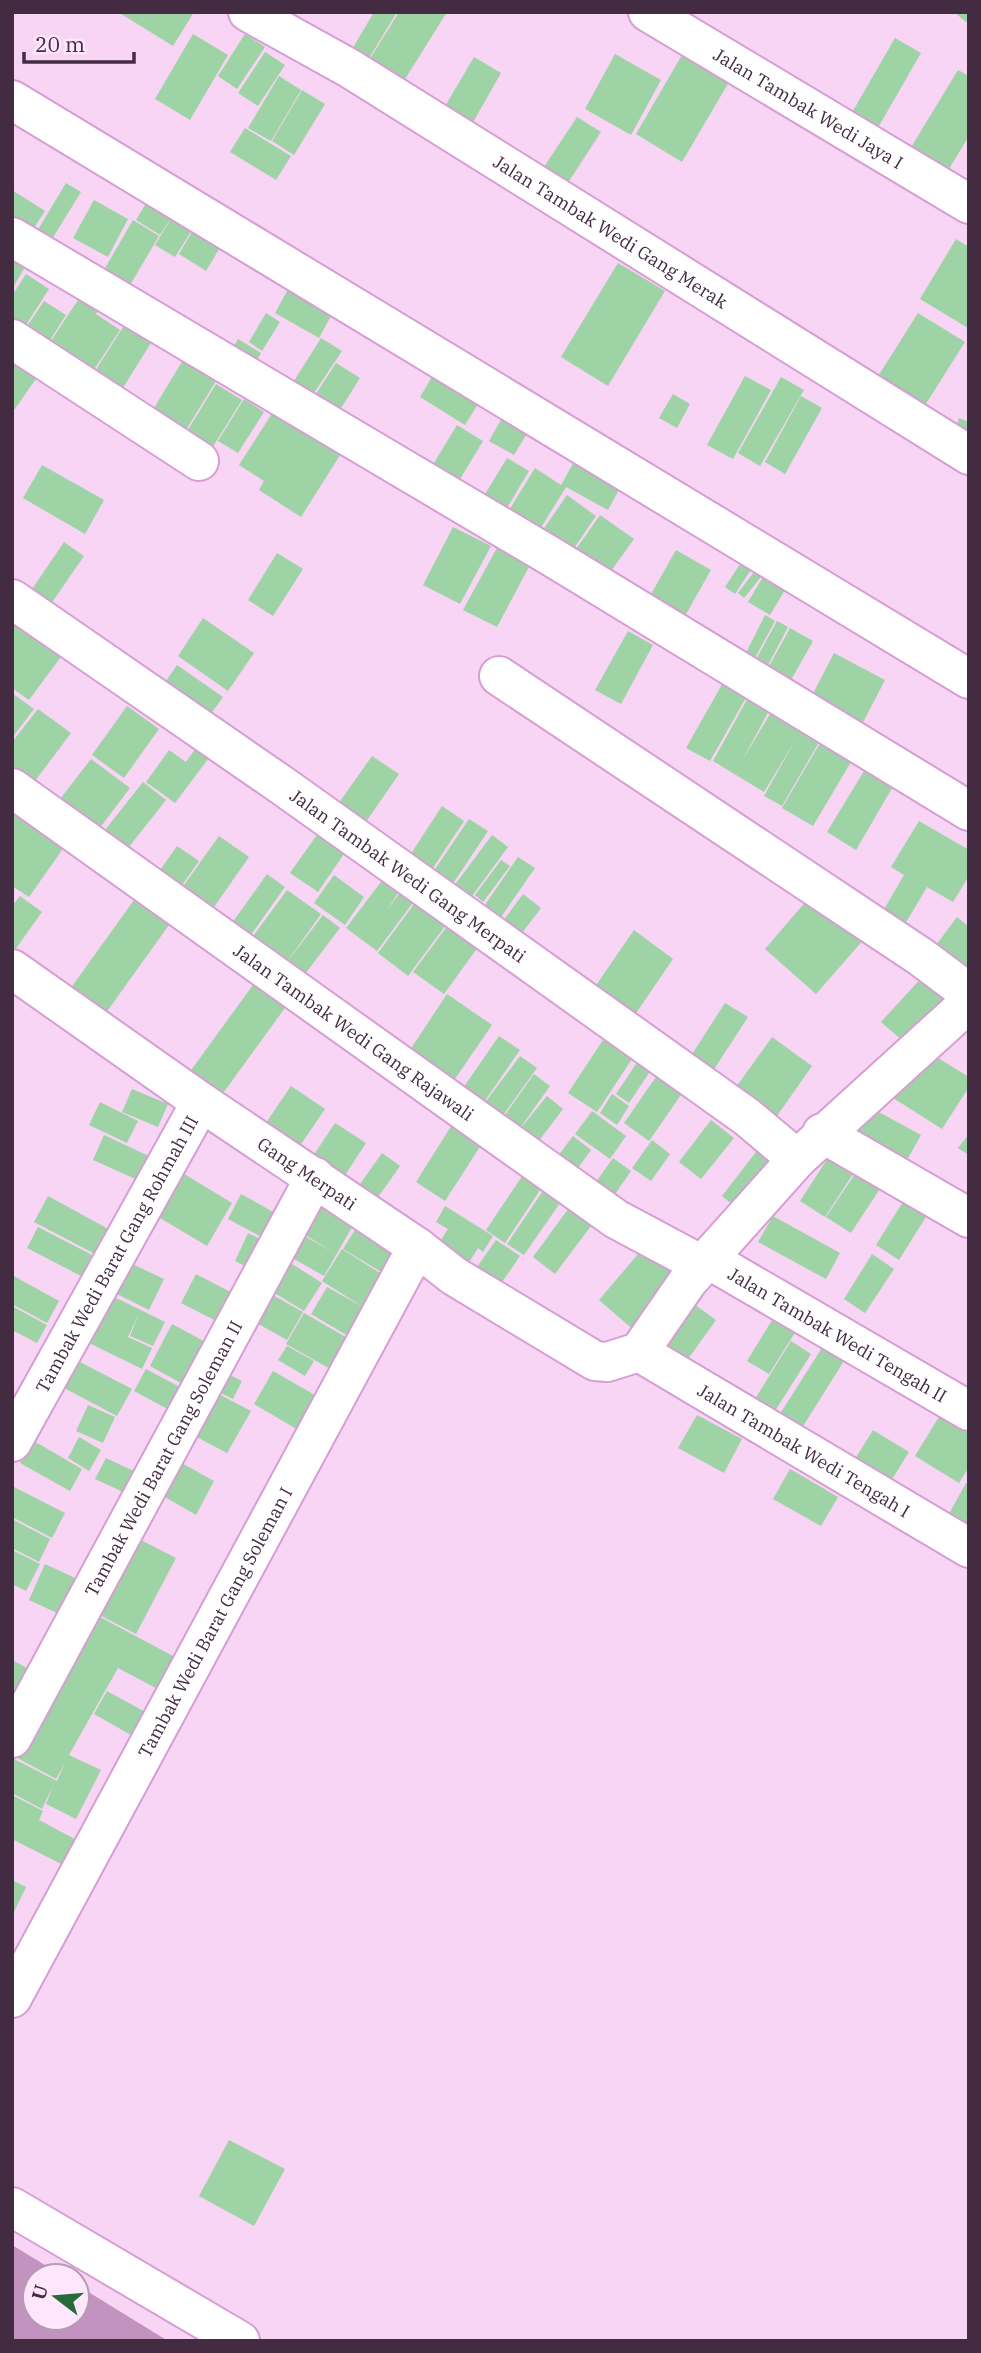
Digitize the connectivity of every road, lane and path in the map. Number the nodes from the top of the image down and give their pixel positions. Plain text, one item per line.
1 (248, 12) edge
2 (648, 12) edge
3 (12, 100) edge
4 (969, 204) edge
5 (12, 237) edge
6 (12, 339) edge
7 (969, 455) edge
8 (199, 461) dead end
9 (12, 599) edge
10 (499, 676) dead end
11 (969, 679) edge
12 (12, 788) edge
13 (969, 811) edge
14 (12, 970) edge
15 (967, 1003) edge
16 (201, 1102) junction
17 (809, 1146) junction
18 (315, 1177) junction
19 (969, 1218) edge
20 (417, 1247) junction
21 (705, 1262) junction
22 (623, 1357) junction
23 (969, 1411) edge
24 (12, 1442) edge
25 (969, 1548) edge
26 (12, 1738) edge
27 (12, 1998) edge
28 (12, 2207) edge
29 (240, 2341) edge

1 - 7 street, Jalan Tambak Wedi Gang Merak
2 - 4 street, Jalan Tambak Wedi Jaya I
3 - 11 street
5 - 13 street
6 - 8 street
9 - 17 street, Jalan Tambak Wedi Gang Merpati
10 - 15 street
12 - 21 street, Jalan Tambak Wedi Gang Rajawali
14 - 16 street, Gang Merpati
15 - 17 street
16 - 18 street, Gang Merpati
16 - 24 street, Tambak Wedi Barat Gang Rohmah III
17 - 19 street, Jalan Tambak Wedi Gang Merpati
17 - 21 street
18 - 20 street, Gang Merpati
18 - 26 street, Tambak Wedi Barat Gang Soleman II
20 - 22 street, Gang Merpati
20 - 27 street, Tambak Wedi Barat Gang Soleman I
21 - 22 street
21 - 23 street, Jalan Tambak Wedi Tengah II
22 - 25 street, Jalan Tambak Wedi Tengah I
28 - 29 street

